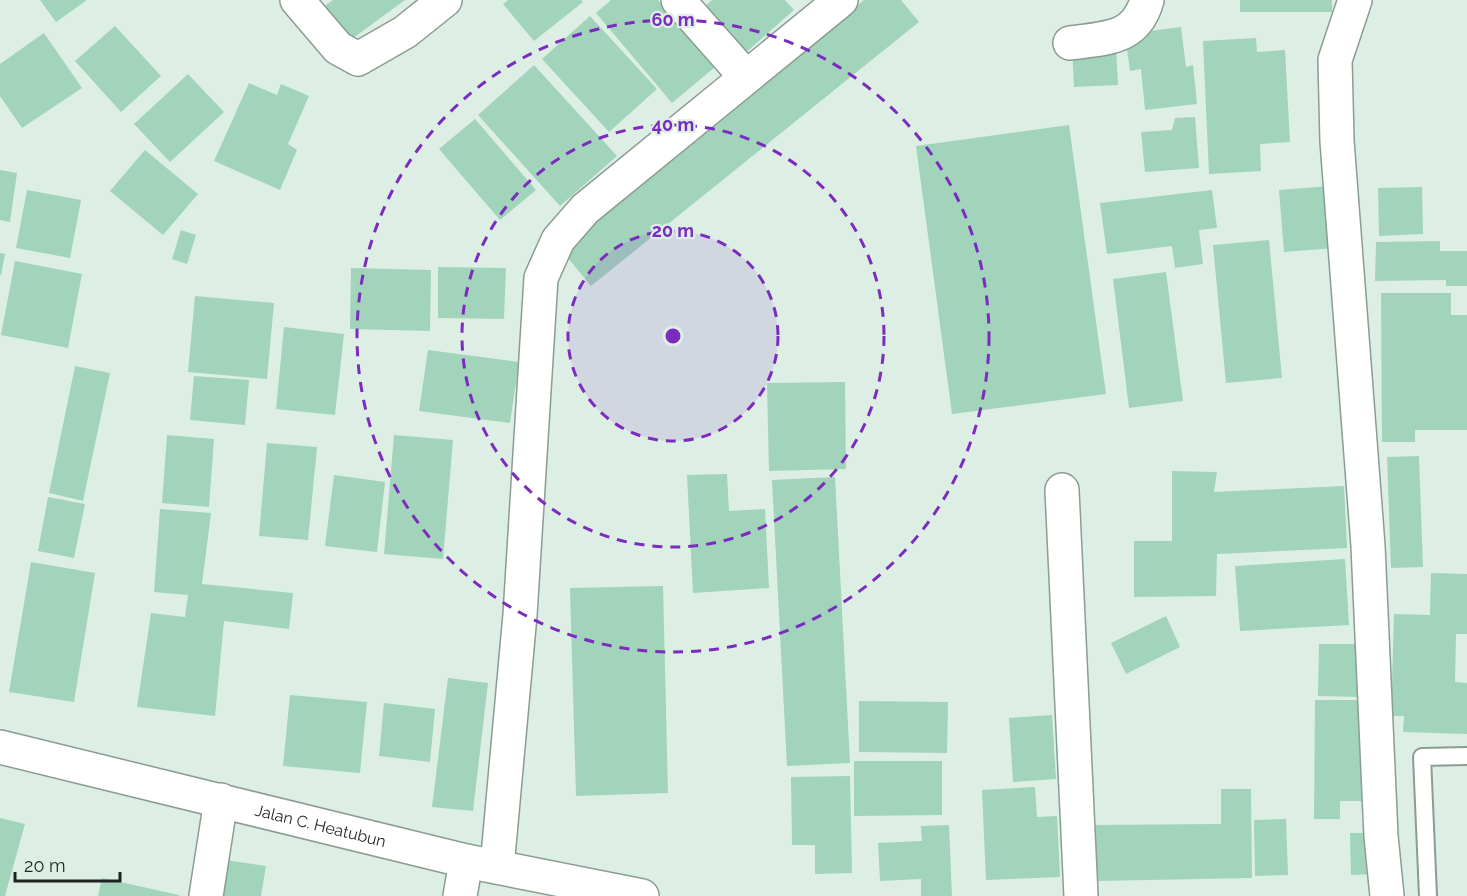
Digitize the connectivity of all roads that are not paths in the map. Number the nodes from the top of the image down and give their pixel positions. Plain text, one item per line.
1 (297, 0) edge
2 (445, 0) edge
3 (678, 0) edge
4 (841, 0) edge
5 (1147, 0) edge
6 (1355, 0) edge
7 (1070, 43) dead end
8 (746, 77) junction
9 (1062, 490) dead end
10 (0, 747) edge
11 (1467, 756) edge
12 (221, 800) junction
13 (481, 864) junction
14 (206, 896) edge
15 (460, 896) edge
16 (642, 896) edge
17 (1081, 896) edge
18 (1387, 896) edge
19 (1428, 896) edge

1 - 2 street
3 - 8 street
4 - 8 street
5 - 7 street
6 - 18 street
8 - 13 street
9 - 17 street
10 - 12 street, Jalan C. Heatubun
11 - 19 lane
12 - 13 street, Jalan C. Heatubun
12 - 14 street
13 - 15 street
13 - 16 street, Jalan C. Heatubun

